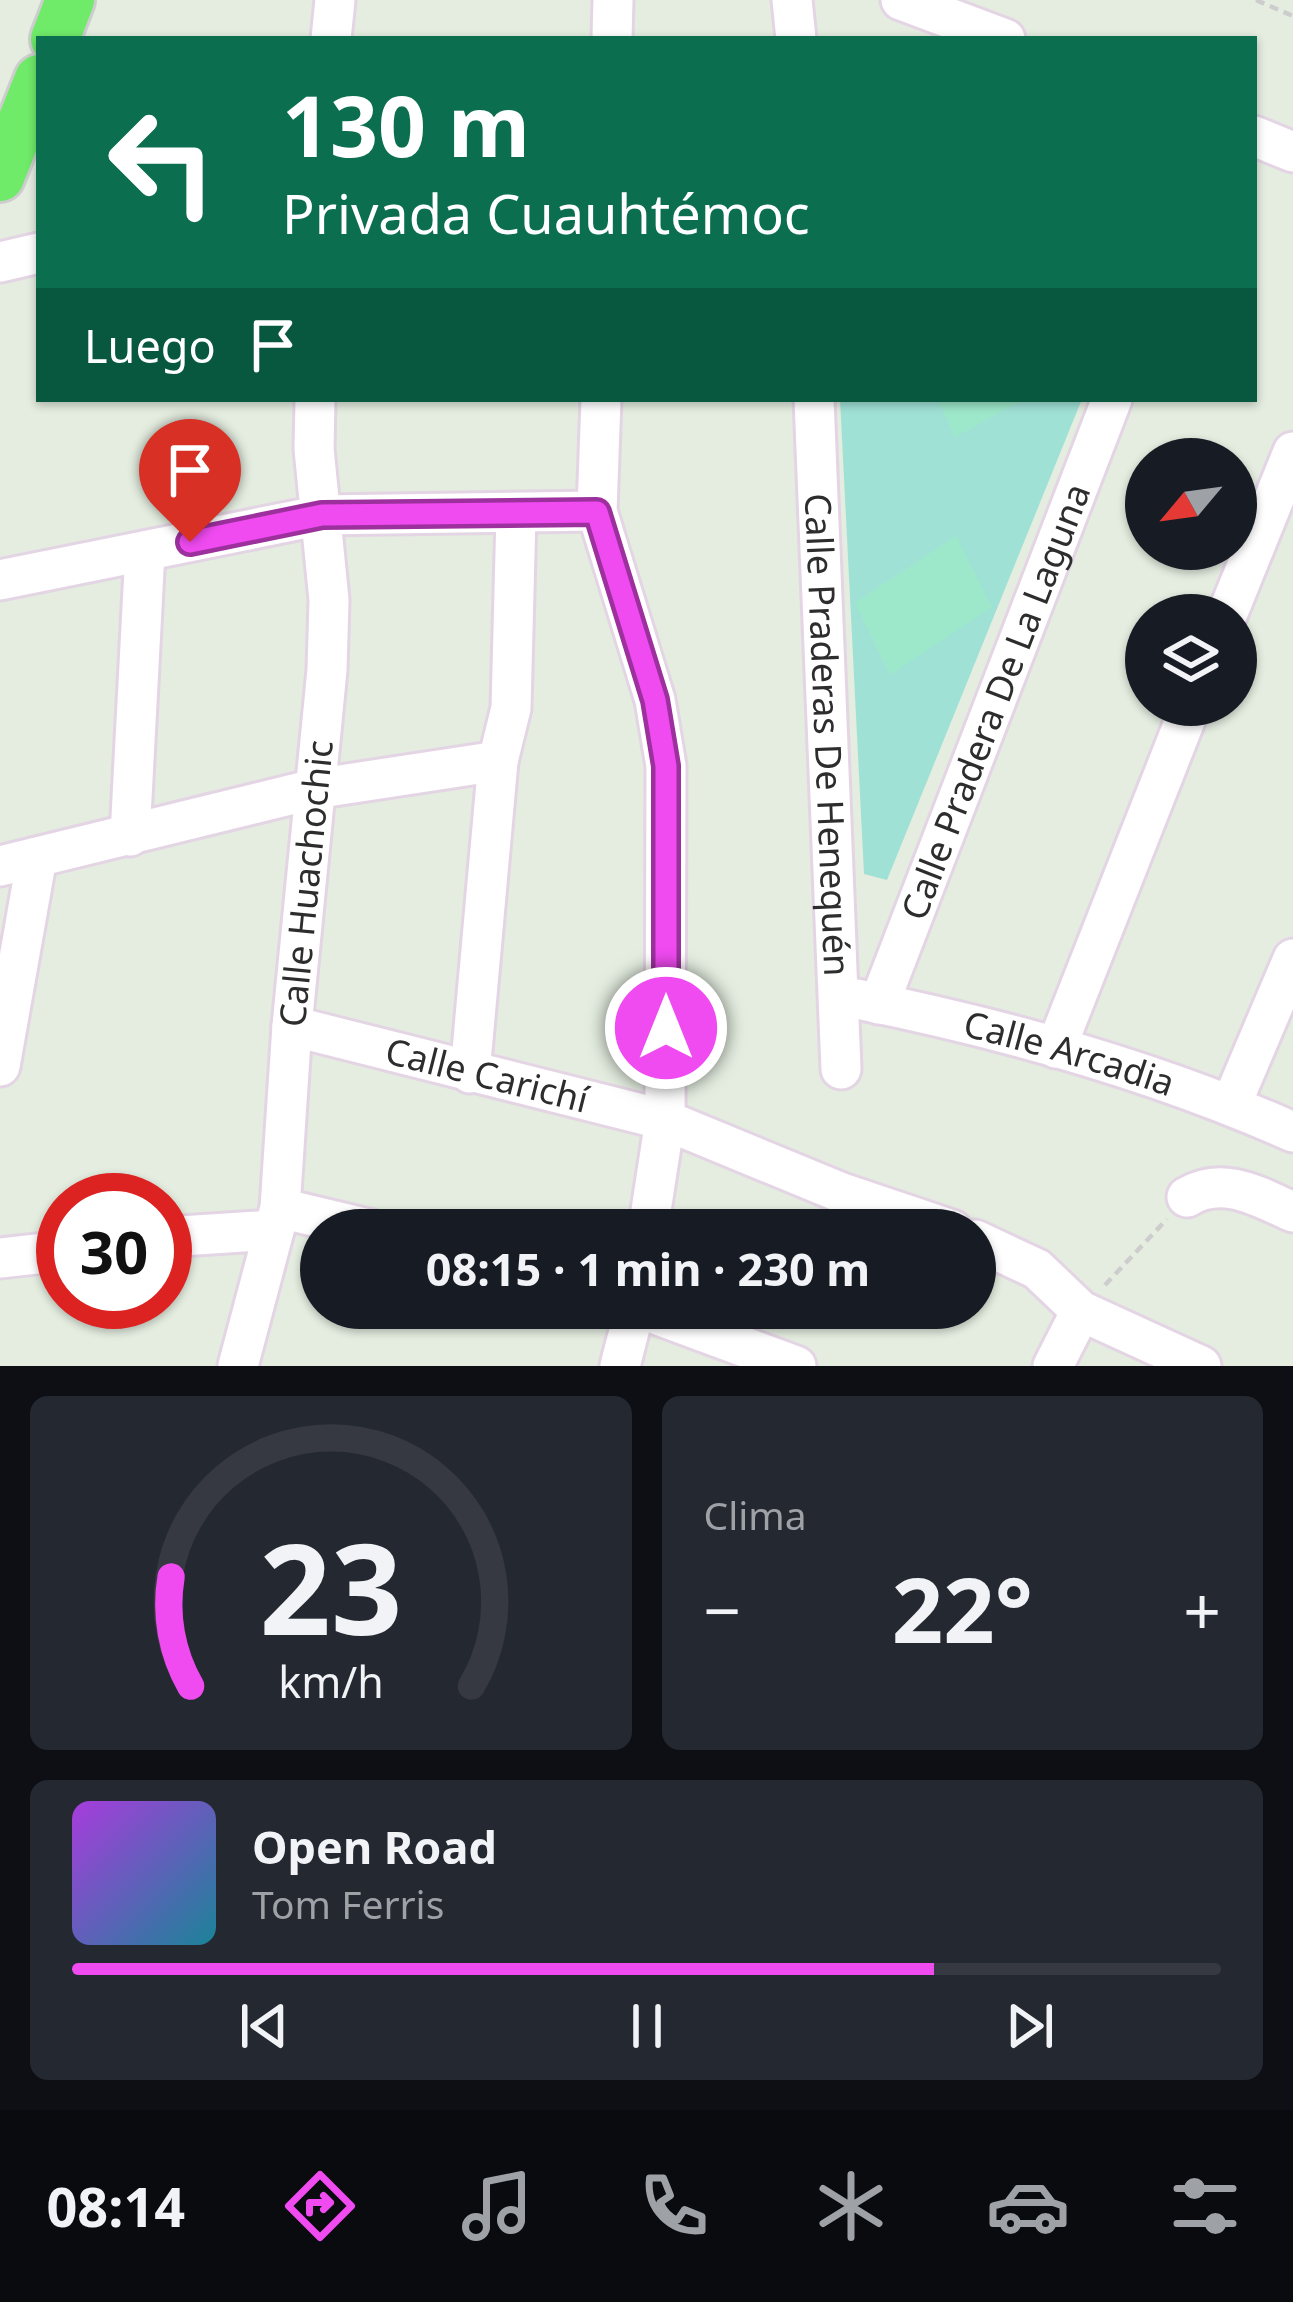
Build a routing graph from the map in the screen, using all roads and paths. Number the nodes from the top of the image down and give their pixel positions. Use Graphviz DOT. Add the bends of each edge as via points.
graph roads {
  1 [pos="70,0"];
  2 [pos="334,0"];
  3 [pos="613,0"];
  4 [pos="792,0"];
  5 [pos="901,0"];
  6 [pos="1256,0"];
  7 [pos="1293,16"];
  8 [pos="56,36"];
  9 [pos="331,36"];
  10 [pos="612,36"];
  11 [pos="796,36"];
  12 [pos="997,36"];
  13 [pos="36,87"];
  14 [pos="1257,137"];
  15 [pos="1293,152"];
  16 [pos="0,177"];
  17 [pos="36,254"];
  18 [pos="0,262"];
  19 [pos="315,402"];
  20 [pos="601,402"];
  21 [pos="814,402"];
  22 [pos="1111,402"];
  23 [pos="1293,452"];
  24 [pos="597,512"];
  25 [pos="516,514"];
  26 [pos="322,515"];
  27 [pos="146,551"];
  28 [pos="0,580"];
  29 [pos="1235,594"];
  30 [pos="1183,726"];
  31 [pos="498,760"];
  32 [pos="314,789"];
  33 [pos="130,836"];
  34 [pos="18,861"];
  35 [pos="1293,959"];
  36 [pos="860,1000"];
  37 [pos="292,1026"];
  38 [pos="1056,1048"];
  39 [pos="0,1066"];
  40 [pos="842,1069"];
  41 [pos="470,1073"];
  42 [pos="1231,1105"];
  43 [pos="665,1120"];
  44 [pos="1293,1132"];
  45 [pos="1187,1197"];
  46 [pos="651,1209"];
  47 [pos="890,1209"];
  48 [pos="1293,1212"];
  49 [pos="277,1219"];
  50 [pos="300,1222"];
  51 [pos="192,1233"];
  52 [pos="996,1250"];
  53 [pos="36,1253"];
  54 [pos="0,1258"];
  55 [pos="1081,1311"];
  56 [pos="631,1329"];
  57 [pos="695,1329"];
  58 [pos="238,1366"];
  59 [pos="620,1366"];
  60 [pos="796,1366"];
  61 [pos="1053,1366"];
  62 [pos="1201,1366"];
  1 -- 8 [label="main road"];
  2 -- 9 [label="street"];
  3 -- 10 [label="street"];
  4 -- 11 [label="street"];
  5 -- 12 [label="street"];
  6 -- 7 [label="path"];
  13 -- 16 [label="main road"];
  14 -- 15 [label="street"];
  17 -- 18 [label="street"];
  19 -- 26 [label="street, Calle Huachochic"];
  20 -- 24 [label="street"];
  21 -- 36 [label="street, Calle Praderas De Henequén"];
  22 -- 36 [label="street, Calle Pradera De La Laguna"];
  23 -- 29 [label="street"];
  24 -- 25 [label="street"];
  24 -- 43 [label="street" via="655,700 666,766"];
  25 -- 26 [label="street"];
  25 -- 31 [label="street" via="512,708"];
  26 -- 27 [label="street"];
  26 -- 32 [label="street, Calle Huachochic" via="327,670"];
  27 -- 28 [label="street"];
  27 -- 33 [label="street"];
  30 -- 38 [label="street"];
  31 -- 32 [label="street"];
  31 -- 41 [label="street"];
  32 -- 33 [label="street"];
  32 -- 37 [label="street, Calle Huachochic"];
  33 -- 34 [label="street"];
  34 -- 39 [label="street"];
  35 -- 42 [label="street"];
  36 -- 38 [label="street, Calle Arcadia"];
  36 -- 40 [label="street, Calle Praderas De Henequén"];
  37 -- 41 [label="street, Calle Carichí"];
  37 -- 49 [label="street, Calle Huachochic"];
  38 -- 42 [label="street, Calle Arcadia"];
  41 -- 43 [label="street, Calle Carichí"];
  42 -- 44 [label="street, Calle Arcadia"];
  43 -- 46 [label="street"];
  43 -- 47 [label="street, Calle Carichí"];
  45 -- 48 [label="street" via="1237,1188"];
  45 -- 55 [label="path"];
  49 -- 50 [label="street"];
  49 -- 51 [label="street"];
  49 -- 58 [label="street, Calle Huachochic"];
  52 -- 55 [label="street" via="1037,1269"];
  53 -- 54 [label="street"];
  55 -- 61 [label="street"];
  55 -- 62 [label="street"];
  56 -- 59 [label="street"];
  57 -- 60 [label="street"];
}
